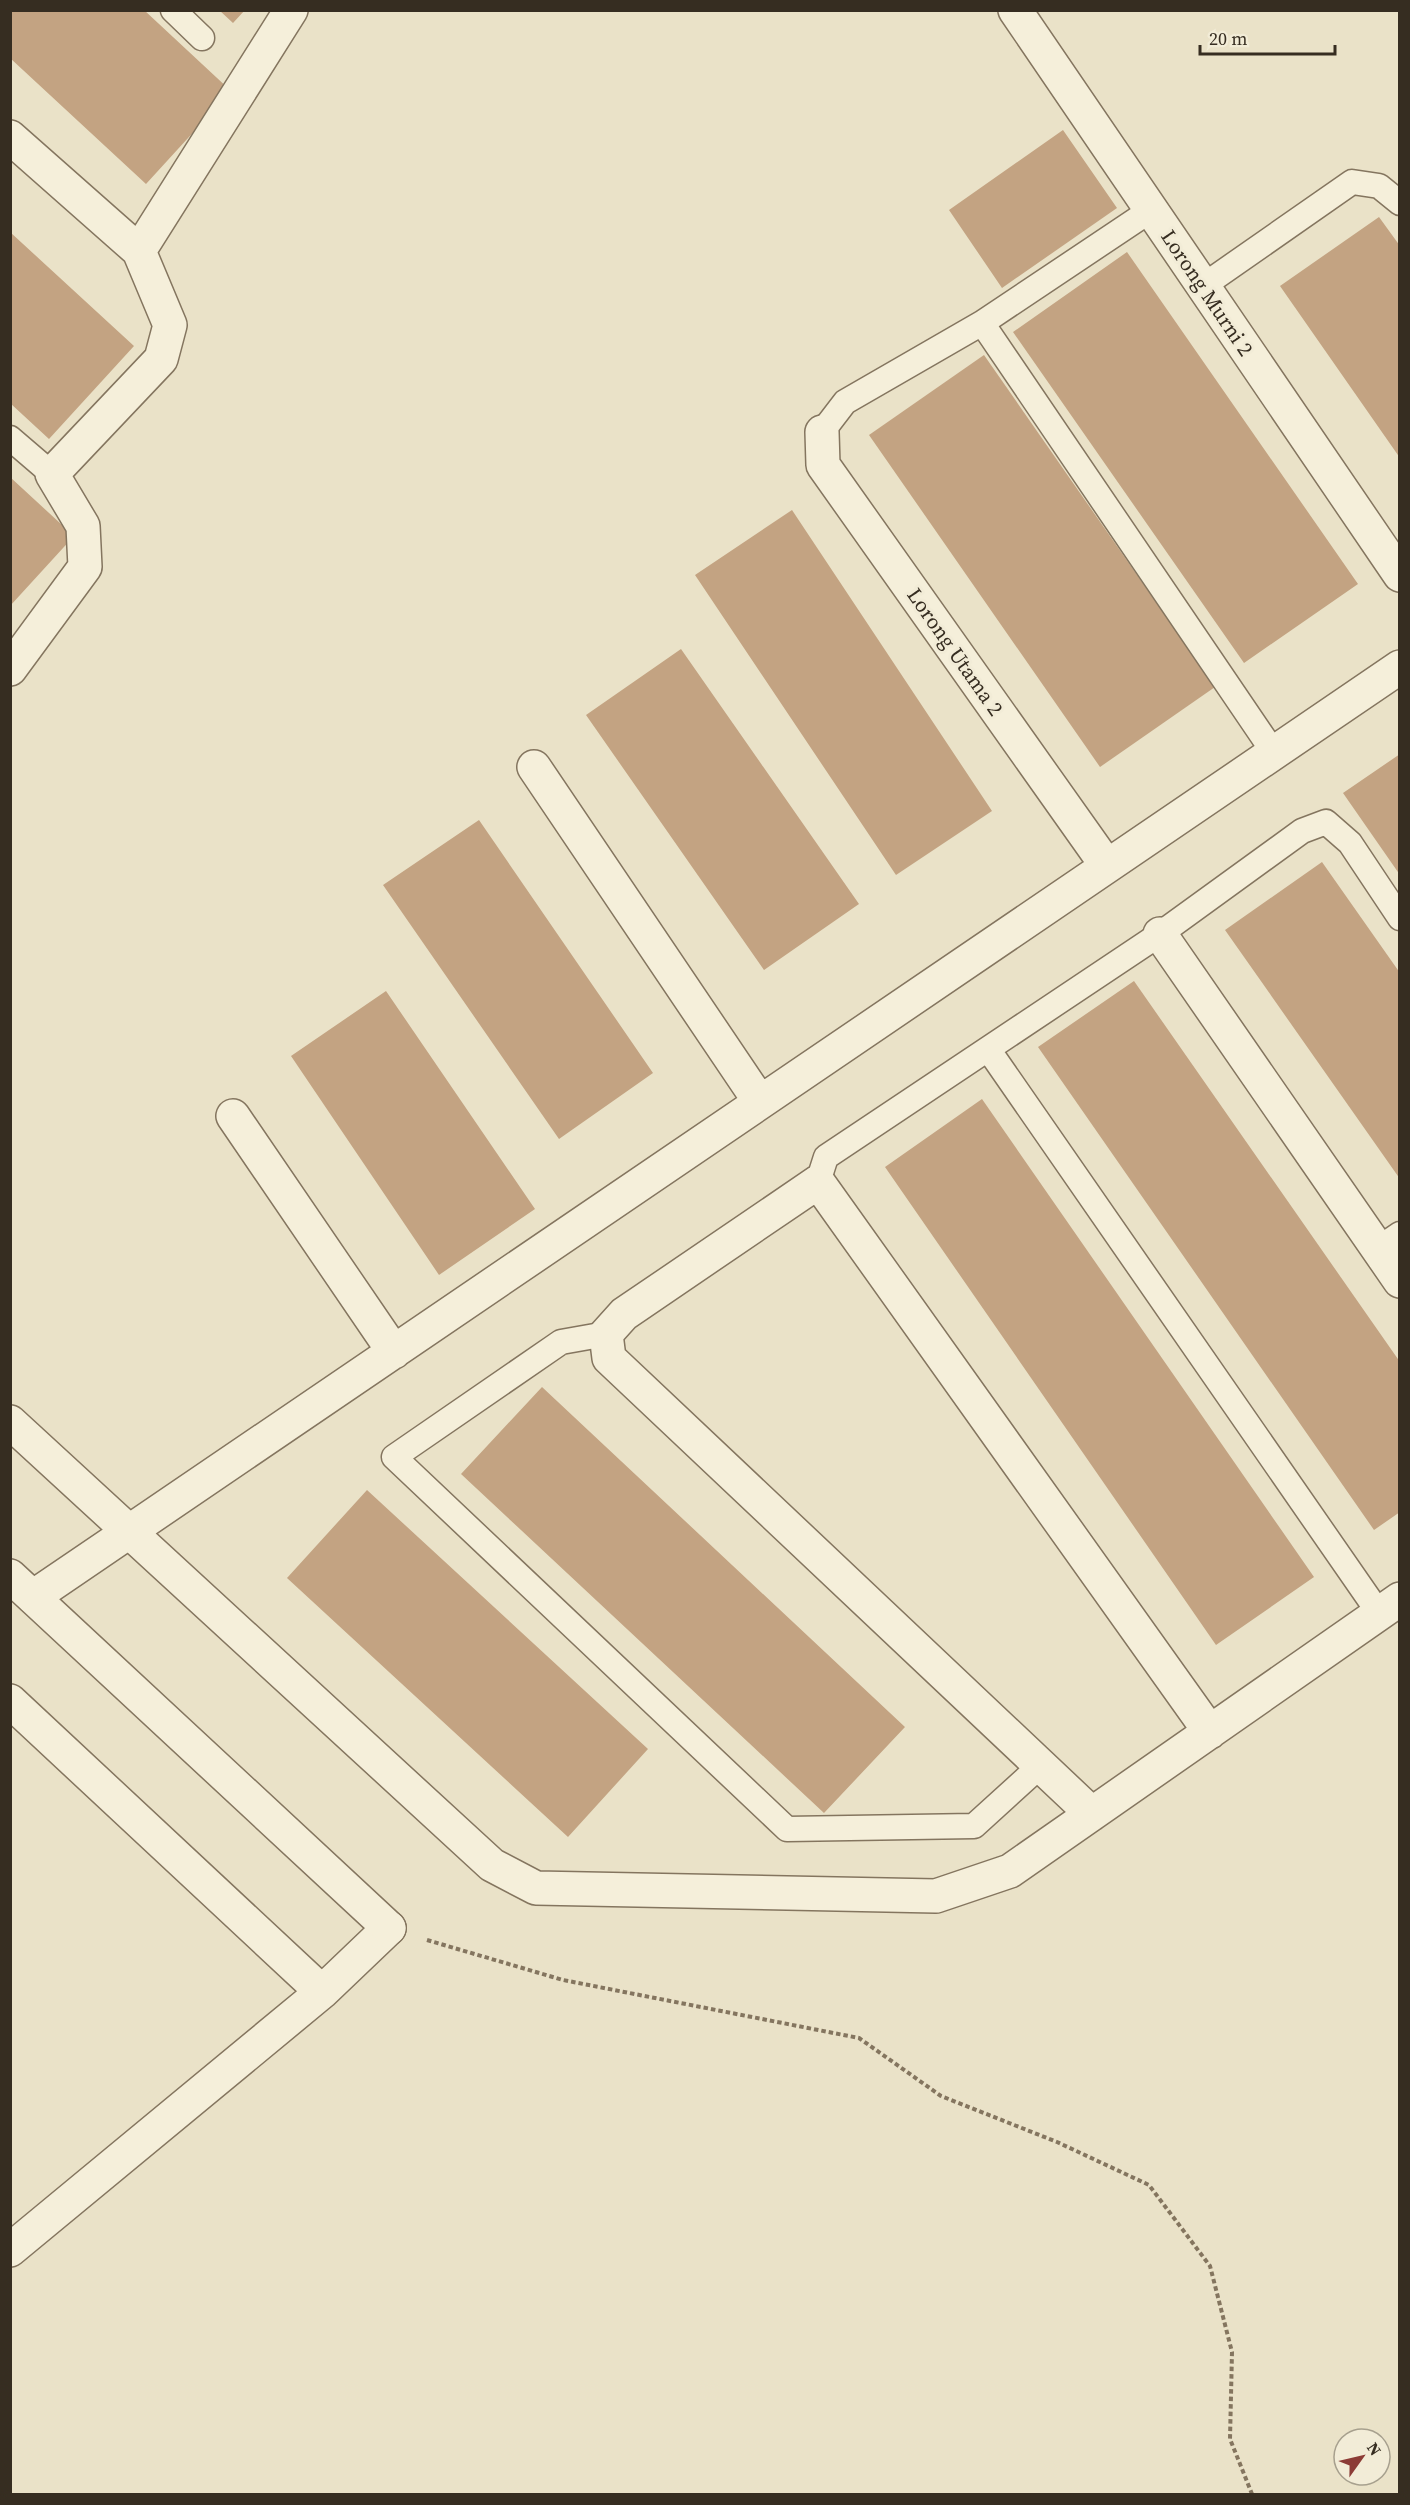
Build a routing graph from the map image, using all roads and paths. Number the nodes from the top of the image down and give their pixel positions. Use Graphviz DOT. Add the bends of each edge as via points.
graph roads {
  1 [pos="173,10"];
  2 [pos="291,10"];
  3 [pos="1015,10"];
  4 [pos="202,38"];
  5 [pos="10,137"];
  6 [pos="1400,203"];
  7 [pos="1151,210"];
  8 [pos="139,251"];
  9 [pos="1203,286"];
  10 [pos="982,323"];
  11 [pos="822,432"];
  12 [pos="10,438"];
  13 [pos="52,474"];
  14 [pos="1400,575"];
  15 [pos="1400,668"];
  16 [pos="10,669"];
  17 [pos="1274,753"];
  18 [pos="534,767"];
  19 [pos="1107,867"];
  20 [pos="1400,918"];
  21 [pos="1160,934"];
  22 [pos="988,1049"];
  23 [pos="760,1102"];
  24 [pos="233,1116"];
  25 [pos="818,1182"];
  26 [pos="1389,1242"];
  27 [pos="1400,1281"];
  28 [pos="606,1334"];
  29 [pos="394,1352"];
  30 [pos="10,1422"];
  31 [pos="130,1531"];
  32 [pos="22,1587"];
  33 [pos="1390,1606"];
  34 [pos="10,1701"];
  35 [pos="1210,1732"];
  36 [pos="1040,1766"];
  37 [pos="1092,1814"];
  38 [pos="388,1928"];
  39 [pos="322,1992"];
  40 [pos="10,2250"];
  41 [pos="1252,2494"];
  1 -- 4 [label="lane"];
  2 -- 8 [label="street"];
  3 -- 7 [label="street, Lorong Murni 2"];
  5 -- 8 [label="street"];
  6 -- 9 [label="lane" via="1379,186 1352,182"];
  7 -- 9 [label="street, Lorong Murni 2"];
  7 -- 10 [label="lane"];
  8 -- 13 [label="street" via="170,325 161,358"];
  9 -- 14 [label="street, Lorong Murni 2"];
  10 -- 11 [label="lane" via="845,402"];
  10 -- 17 [label="lane"];
  11 -- 19 [label="street, Lorong Utama 2" via="823,465"];
  12 -- 13 [label="lane"];
  13 -- 16 [label="street" via="83,526 85,567"];
  15 -- 17 [label="street"];
  17 -- 19 [label="street"];
  18 -- 23 [label="street"];
  19 -- 23 [label="street"];
  20 -- 21 [label="lane" via="1350,843 1326,822 1302,831"];
  21 -- 22 [label="lane"];
  21 -- 26 [label="street"];
  22 -- 25 [label="lane" via="826,1158"];
  22 -- 33 [label="lane"];
  23 -- 29 [label="street"];
  24 -- 29 [label="street"];
  25 -- 28 [label="street" via="624,1314"];
  25 -- 35 [label="street"];
  26 -- 27 [label="street"];
  28 -- 36 [label="street" via="609,1358"];
  28 -- 36 [label="lane" via="561,1342 394,1457 787,1829 974,1826"];
  29 -- 31 [label="street"];
  30 -- 31 [label="street"];
  31 -- 32 [label="street"];
  31 -- 37 [label="street" via="492,1865 536,1888 936,1896 1010,1871"];
  32 -- 38 [label="street"];
  33 -- 35 [label="street"];
  34 -- 39 [label="street"];
  35 -- 37 [label="street"];
  36 -- 37 [label="street"];
  38 -- 39 [label="street"];
  38 -- 41 [label="path" via="562,1980 859,2038 940,2096 1057,2142 1149,2185 1210,2266 1232,2352 1230,2439"];
  39 -- 40 [label="street"];
}
